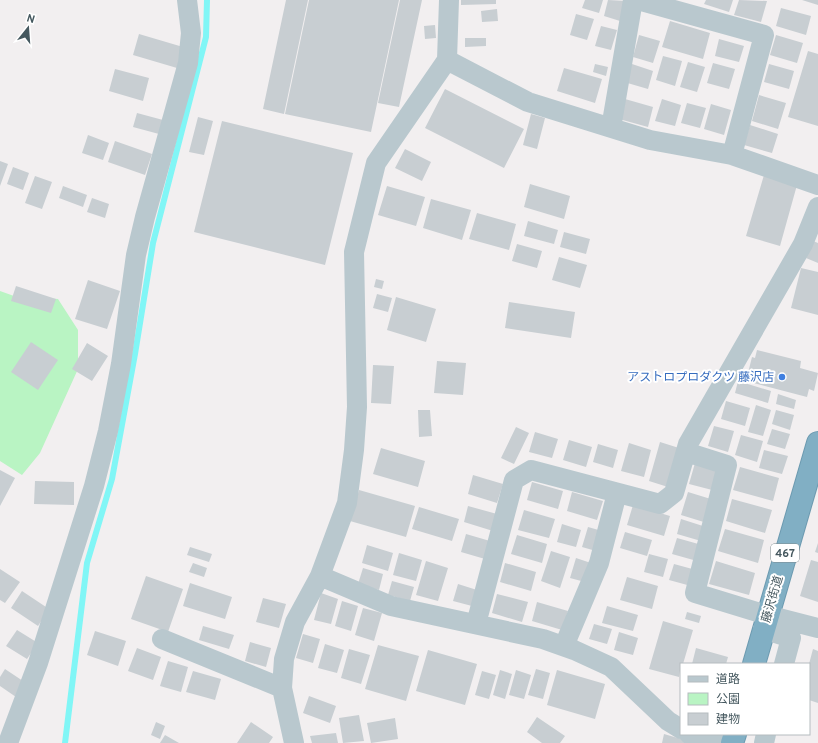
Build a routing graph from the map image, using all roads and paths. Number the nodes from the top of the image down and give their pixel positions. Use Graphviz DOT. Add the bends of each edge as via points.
graph roads {
  1 [pos="187,0"];
  2 [pos="449,0"];
  3 [pos="634,0"];
  4 [pos="638,0"];
  5 [pos="447,60"];
  6 [pos="611,128"];
  7 [pos="732,155"];
  8 [pos="818,185"];
  9 [pos="818,207"];
  10 [pos="818,443"];
  11 [pos="686,452"];
  12 [pos="617,493"];
  13 [pos="320,576"];
  14 [pos="765,622"];
  15 [pos="476,624"];
  16 [pos="818,628"];
  17 [pos="162,639"];
  18 [pos="564,646"];
  19 [pos="754,663"];
  20 [pos="784,663"];
  21 [pos="282,688"];
  22 [pos="680,728"];
  23 [pos="690,735"];
  24 [pos="8,743"];
  25 [pos="294,743"];
  26 [pos="722,743"];
  1 -- 24 [label="street" via="191,33 188,63 136,256 121,364 108,431 94,486 38,663"];
  2 -- 5 [label="street"];
  3 -- 6 [label="street"];
  4 -- 7 [label="street" via="764,35"];
  5 -- 6 [label="street" via="528,102"];
  5 -- 13 [label="street" via="376,163 354,252 357,408 354,450 347,503"];
  6 -- 7 [label="street" via="650,140"];
  7 -- 8 [label="street"];
  9 -- 11 [label="street" via="803,244 688,444"];
  10 -- 14 [label="highway, 藤沢街道 / 467"];
  11 -- 12 [label="street" via="674,493 660,504"];
  11 -- 14 [label="street" via="727,465 695,593"];
  12 -- 15 [label="street" via="531,470 514,480"];
  12 -- 18 [label="street" via="599,563"];
  13 -- 15 [label="street" via="391,606"];
  13 -- 21 [label="street" via="295,622 284,659"];
  14 -- 16 [label="street"];
  14 -- 19 [label="highway, 藤沢街道 / 467"];
  14 -- 20 [label="street" via="791,638"];
  15 -- 18 [label="street"];
  17 -- 21 [label="street"];
  18 -- 22 [label="street" via="610,667 668,721"];
  21 -- 25 [label="street"];
  23 -- 26 [label="street"];
}
